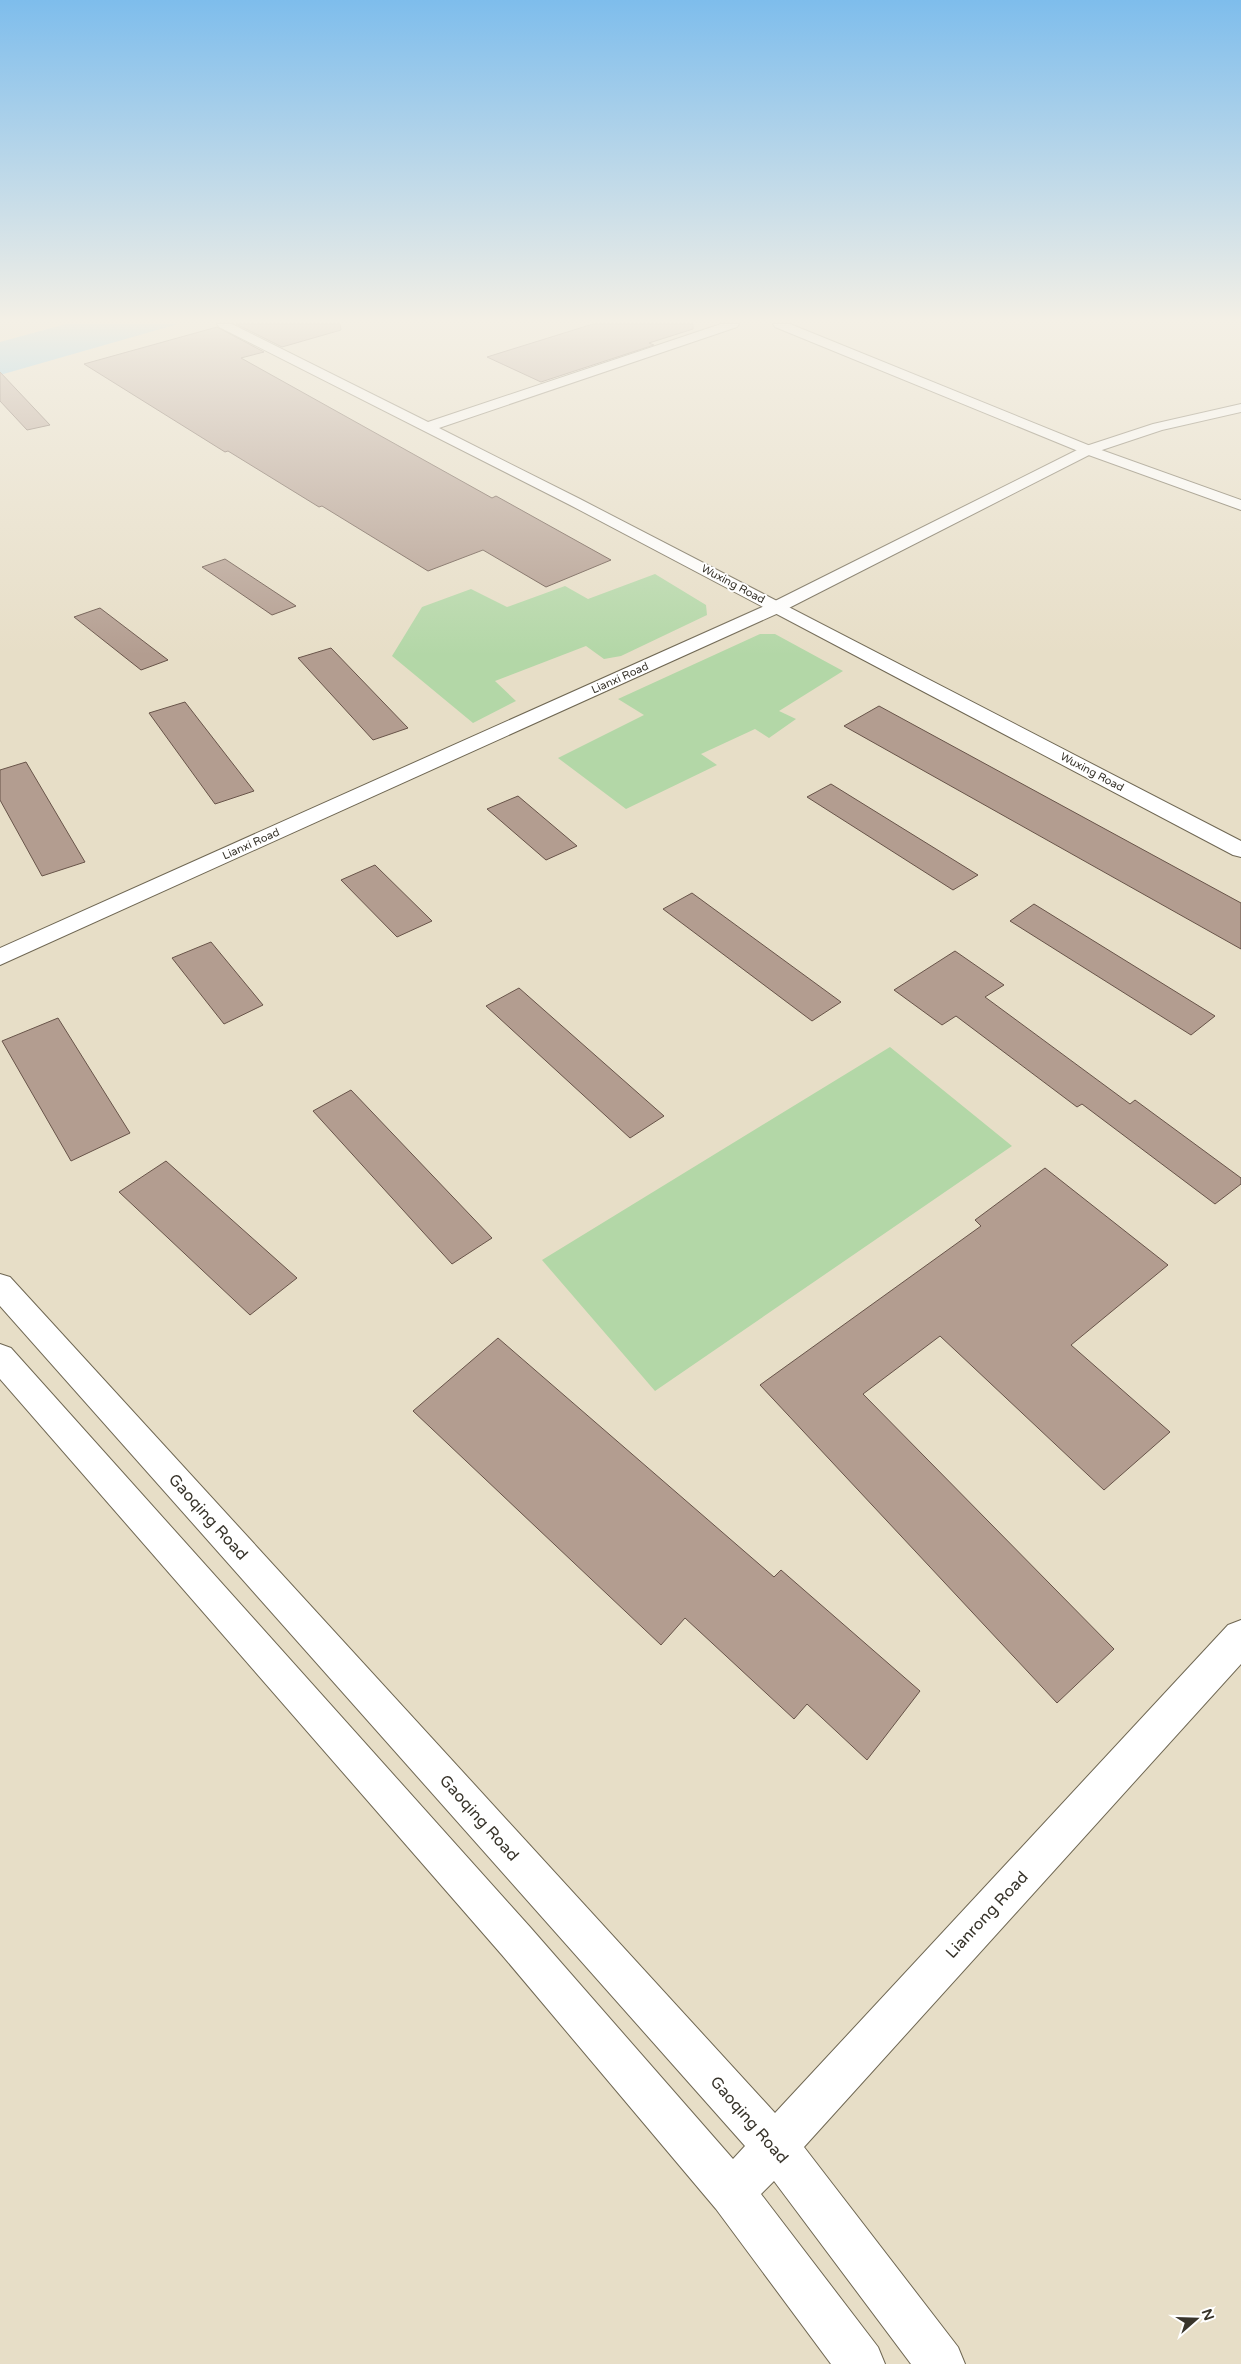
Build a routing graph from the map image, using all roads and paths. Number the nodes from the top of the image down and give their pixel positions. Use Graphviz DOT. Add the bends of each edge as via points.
graph roads {
  1 [pos="441,434"];
  2 [pos="1050,434"];
  3 [pos="1136,434"];
  4 [pos="1088,450"];
  5 [pos="1241,506"];
  6 [pos="777,607"];
  7 [pos="1241,850"];
  8 [pos="0,958"];
  9 [pos="0,1286"];
  10 [pos="0,1357"];
  11 [pos="1241,1638"];
  12 [pos="775,2146"];
  13 [pos="732,2193"];
  14 [pos="862,2364"];
  15 [pos="941,2364"];
  1 -- 6 [label="street, Wuxing Road"];
  2 -- 4 [label="street"];
  3 -- 4 [label="street, Lianxi Road"];
  4 -- 5 [label="street"];
  4 -- 6 [label="street, Lianxi Road"];
  6 -- 7 [label="street, Wuxing Road"];
  6 -- 8 [label="street, Lianxi Road"];
  9 -- 12 [label="street, Gaoqing Road"];
  10 -- 13 [label="street" via="516,1941"];
  11 -- 12 [label="street, Lianrong Road"];
  12 -- 13 [label="street, Lianrong Road"];
  12 -- 15 [label="street, Gaoqing Road"];
  13 -- 14 [label="street"];
}
